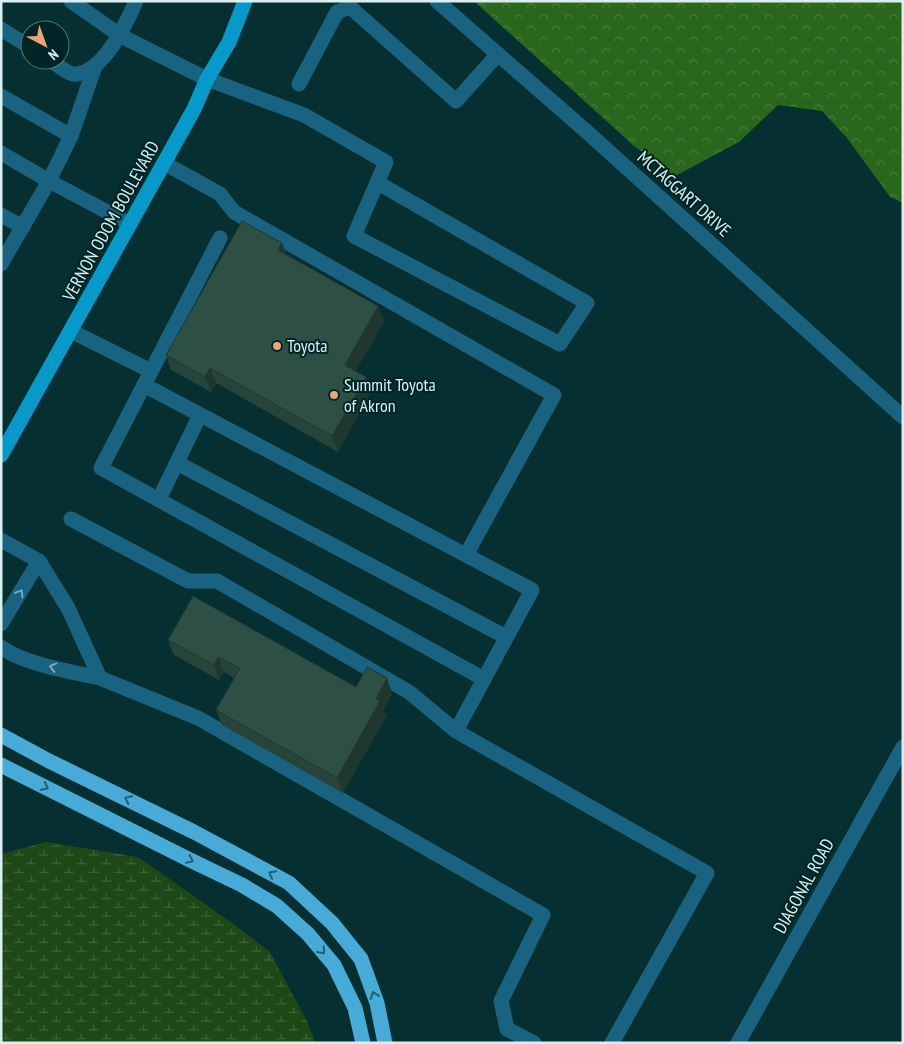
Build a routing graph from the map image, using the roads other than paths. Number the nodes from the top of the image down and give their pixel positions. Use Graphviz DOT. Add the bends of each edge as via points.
graph roads {
  1 [pos="71,1"];
  2 [pos="136,1"];
  3 [pos="245,1"];
  4 [pos="437,1"];
  5 [pos="1,30"];
  6 [pos="121,36"];
  7 [pos="20,42"];
  8 [pos="498,54"];
  9 [pos="95,66"];
  10 [pos="66,70"];
  11 [pos="207,79"];
  12 [pos="299,84"];
  13 [pos="1,96"];
  14 [pos="70,136"];
  15 [pos="1,153"];
  16 [pos="164,163"];
  17 [pos="49,181"];
  18 [pos="378,183"];
  19 [pos="1,215"];
  20 [pos="130,224"];
  21 [pos="23,227"];
  22 [pos="220,238"];
  23 [pos="2,263"];
  24 [pos="71,331"];
  25 [pos="147,378"];
  26 [pos="200,415"];
  27 [pos="903,418"];
  28 [pos="1,455"];
  29 [pos="177,463"];
  30 [pos="159,500"];
  31 [pos="71,519"];
  32 [pos="1,540"];
  33 [pos="466,555"];
  34 [pos="39,561"];
  35 [pos="1,624"];
  36 [pos="506,637"];
  37 [pos="1,647"];
  38 [pos="100,678"];
  39 [pos="484,679"];
  40 [pos="456,731"];
  41 [pos="1,735"];
  42 [pos="903,747"];
  43 [pos="1,765"];
  44 [pos="363,1043"];
  45 [pos="385,1043"];
  46 [pos="534,1043"];
  47 [pos="612,1043"];
  48 [pos="738,1043"];
  1 -- 6 [label="street"];
  2 -- 6 [label="street"];
  3 -- 11 [label="main road, VERNON ODOM BOULEVARD" via="229,42"];
  4 -- 8 [label="street, MCTAGGART DRIVE"];
  5 -- 7 [label="street"];
  6 -- 9 [label="street"];
  6 -- 11 [label="street"];
  8 -- 12 [label="street" via="456,101 350,7 337,12"];
  8 -- 27 [label="street, MCTAGGART DRIVE"];
  9 -- 10 [label="street" via="77,74"];
  9 -- 14 [label="street"];
  11 -- 16 [label="main road, VERNON ODOM BOULEVARD"];
  11 -- 18 [label="street" via="304,115 386,162"];
  13 -- 14 [label="street"];
  14 -- 17 [label="street"];
  15 -- 17 [label="street"];
  16 -- 20 [label="main road, VERNON ODOM BOULEVARD"];
  16 -- 33 [label="street" via="220,194 234,212 554,395"];
  17 -- 20 [label="street"];
  17 -- 21 [label="street"];
  18 -- 18 [label="street" via="354,236 560,344 587,303"];
  19 -- 21 [label="street"];
  20 -- 24 [label="main road, VERNON ODOM BOULEVARD"];
  21 -- 23 [label="street"];
  22 -- 25 [label="street"];
  24 -- 25 [label="street"];
  24 -- 28 [label="main road, VERNON ODOM BOULEVARD"];
  25 -- 26 [label="street"];
  25 -- 30 [label="street" via="101,468"];
  26 -- 29 [label="street"];
  26 -- 33 [label="street"];
  29 -- 30 [label="street"];
  29 -- 36 [label="street"];
  30 -- 39 [label="street"];
  31 -- 40 [label="street" via="188,581 217,581 409,692"];
  32 -- 34 [label="street"];
  33 -- 36 [label="street" via="532,590"];
  35 -- 34 [label="street, one-way"];
  34 -- 38 [label="street" via="68,608"];
  36 -- 39 [label="street"];
  38 -- 37 [label="street, one-way" via="40,663"];
  38 -- 46 [label="street" via="198,718 543,915 501,1001 507,1029"];
  39 -- 40 [label="street"];
  40 -- 47 [label="street" via="707,873"];
  45 -- 41 [label="highway, one-way" via="377,1004 360,959 332,923 289,883"];
  42 -- 48 [label="street, DIAGONAL ROAD"];
  43 -- 44 [label="highway, one-way" via="242,884 277,906 308,934 334,965 355,1008"];
}
